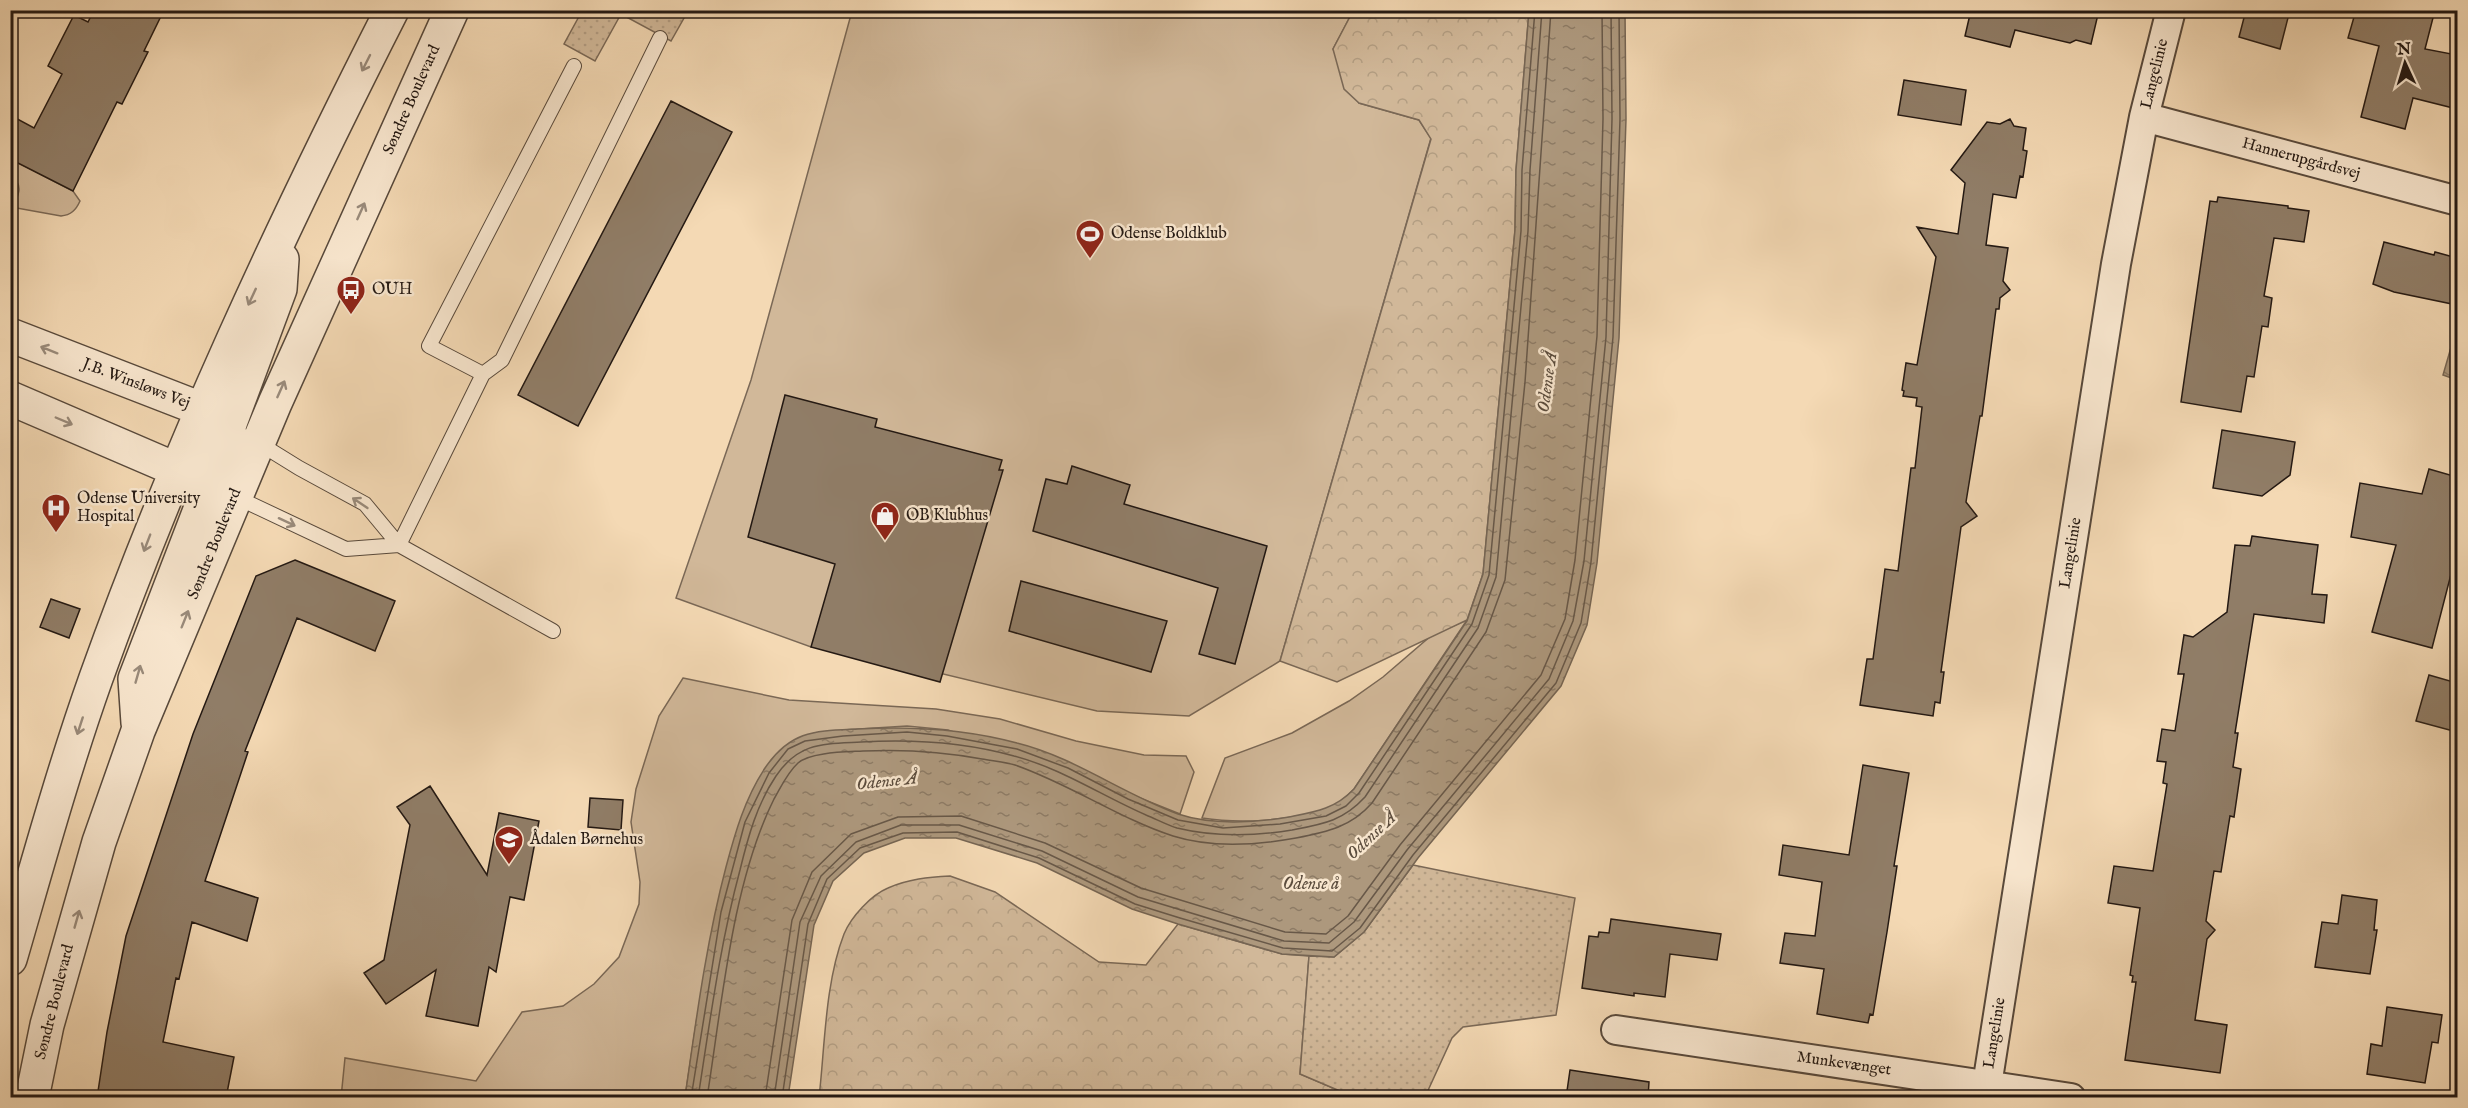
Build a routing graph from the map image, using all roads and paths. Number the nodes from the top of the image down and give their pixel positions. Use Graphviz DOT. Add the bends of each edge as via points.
graph roads {
  1 [pos="392,10"];
  2 [pos="452,10"];
  3 [pos="2171,10"];
  4 [pos="660,38"];
  5 [pos="574,66"];
  6 [pos="2144,117"];
  7 [pos="2457,201"];
  8 [pos="283,231"];
  9 [pos="10,335"];
  10 [pos="483,374"];
  11 [pos="10,398"];
  12 [pos="201,409"];
  13 [pos="229,426"];
  14 [pos="257,442"];
  15 [pos="178,470"];
  16 [pos="222,490"];
  17 [pos="399,545"];
  18 [pos="553,631"];
  19 [pos="10,959"];
  20 [pos="1617,1030"];
  21 [pos="1986,1091"];
  22 [pos="32,1098"];
  23 [pos="2071,1098"];
  1 -- 8 [label="street, one-way"];
  14 -- 2 [label="street, Søndre Boulevard, one-way"];
  3 -- 6 [label="street, Langelinie"];
  4 -- 10 [label="lane" via="502,360"];
  5 -- 10 [label="lane" via="429,346"];
  6 -- 7 [label="street, Hannerupgårdsvej"];
  6 -- 21 [label="street, Langelinie" via="2105,328"];
  8 -- 12 [label="street, one-way"];
  8 -- 13 [label="street" via="280,289"];
  12 -- 9 [label="street, J.B. Winsløws Vej, one-way"];
  10 -- 17 [label="lane"];
  11 -- 15 [label="street, one-way"];
  12 -- 13 [label="street, J.B. Winsløws Vej"];
  12 -- 15 [label="street"];
  12 -- 16 [label="street"];
  13 -- 14 [label="street, J.B. Winsløws Vej"];
  13 -- 16 [label="street"];
  14 -- 16 [label="street, Søndre Boulevard"];
  17 -- 14 [label="lane, one-way" via="365,504"];
  15 -- 16 [label="street"];
  15 -- 19 [label="street, one-way" via="95,680"];
  16 -- 17 [label="lane, one-way" via="346,549"];
  22 -- 16 [label="street, Søndre Boulevard, one-way" via="47,1025 99,842 138,731 135,679"];
  17 -- 18 [label="lane"];
  20 -- 21 [label="street, Munkevænget"];
  21 -- 23 [label="street, Munkevænget"];
}
